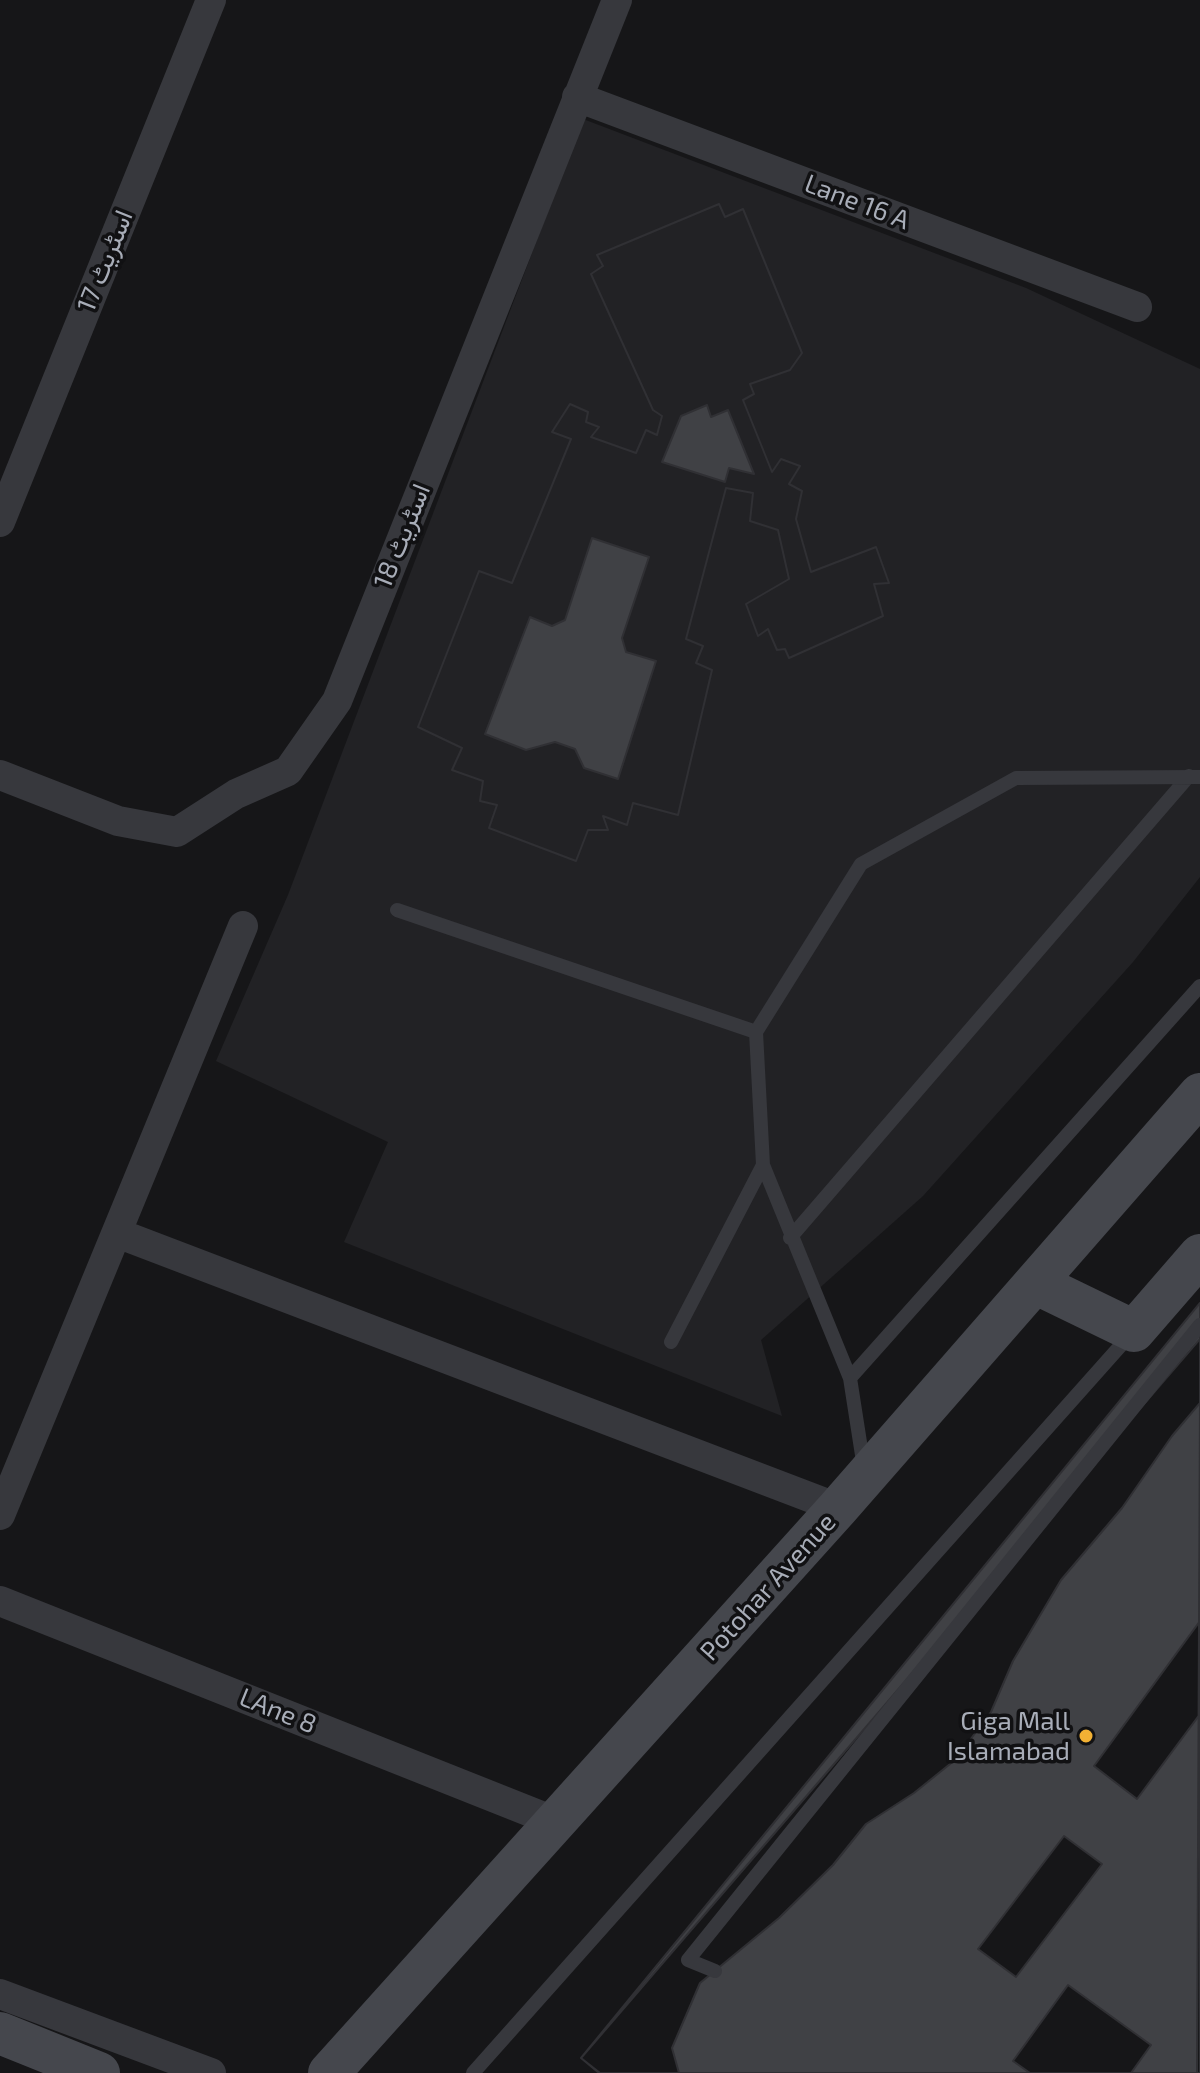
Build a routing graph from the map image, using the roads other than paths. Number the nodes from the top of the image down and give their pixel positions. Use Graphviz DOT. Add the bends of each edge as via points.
graph roads {
  1 [pos="211,0"];
  2 [pos="617,0"];
  3 [pos="577,97"];
  4 [pos="1137,307"];
  5 [pos="0,522"];
  6 [pos="0,775"];
  7 [pos="1194,776"];
  8 [pos="397,910"];
  9 [pos="243,926"];
  10 [pos="1200,986"];
  11 [pos="756,1032"];
  12 [pos="1200,1094"];
  13 [pos="763,1165"];
  14 [pos="117,1233"];
  15 [pos="790,1238"];
  16 [pos="1200,1255"];
  17 [pos="1035,1283"];
  18 [pos="1200,1325"];
  19 [pos="1134,1331"];
  20 [pos="671,1342"];
  21 [pos="850,1378"];
  22 [pos="866,1477"];
  23 [pos="838,1508"];
  24 [pos="0,1515"];
  25 [pos="0,1601"];
  26 [pos="556,1822"];
  27 [pos="715,1971"];
  28 [pos="0,1994"];
  29 [pos="0,2033"];
  30 [pos="478,2070"];
  31 [pos="99,2073"];
  32 [pos="211,2073"];
  33 [pos="329,2073"];
  1 -- 5 [label="street, اسٹریٹ 17"];
  2 -- 3 [label="street, اسٹریٹ 18"];
  3 -- 4 [label="street, Lane 16 A"];
  3 -- 6 [label="street, اسٹریٹ 18" via="337,701 288,771 236,794 177,832 118,821"];
  7 -- 11 [label="lane" via="1016,778 861,864"];
  7 -- 15 [label="lane"];
  8 -- 11 [label="lane"];
  9 -- 14 [label="street"];
  10 -- 21 [label="lane"];
  11 -- 13 [label="lane"];
  12 -- 17 [label="street, Potohar Avenue"];
  13 -- 15 [label="lane"];
  13 -- 20 [label="lane"];
  14 -- 23 [label="street"];
  14 -- 24 [label="street"];
  15 -- 21 [label="lane"];
  16 -- 19 [label="street"];
  17 -- 19 [label="street"];
  17 -- 22 [label="street, Potohar Avenue"];
  18 -- 27 [label="lane" via="688,1960"];
  19 -- 30 [label="lane"];
  21 -- 22 [label="lane"];
  22 -- 23 [label="street, Potohar Avenue"];
  23 -- 26 [label="street, Potohar Avenue"];
  25 -- 26 [label="street, LAne 8"];
  26 -- 33 [label="street, Potohar Avenue"];
  28 -- 32 [label="street"];
  29 -- 31 [label="street"];
}
